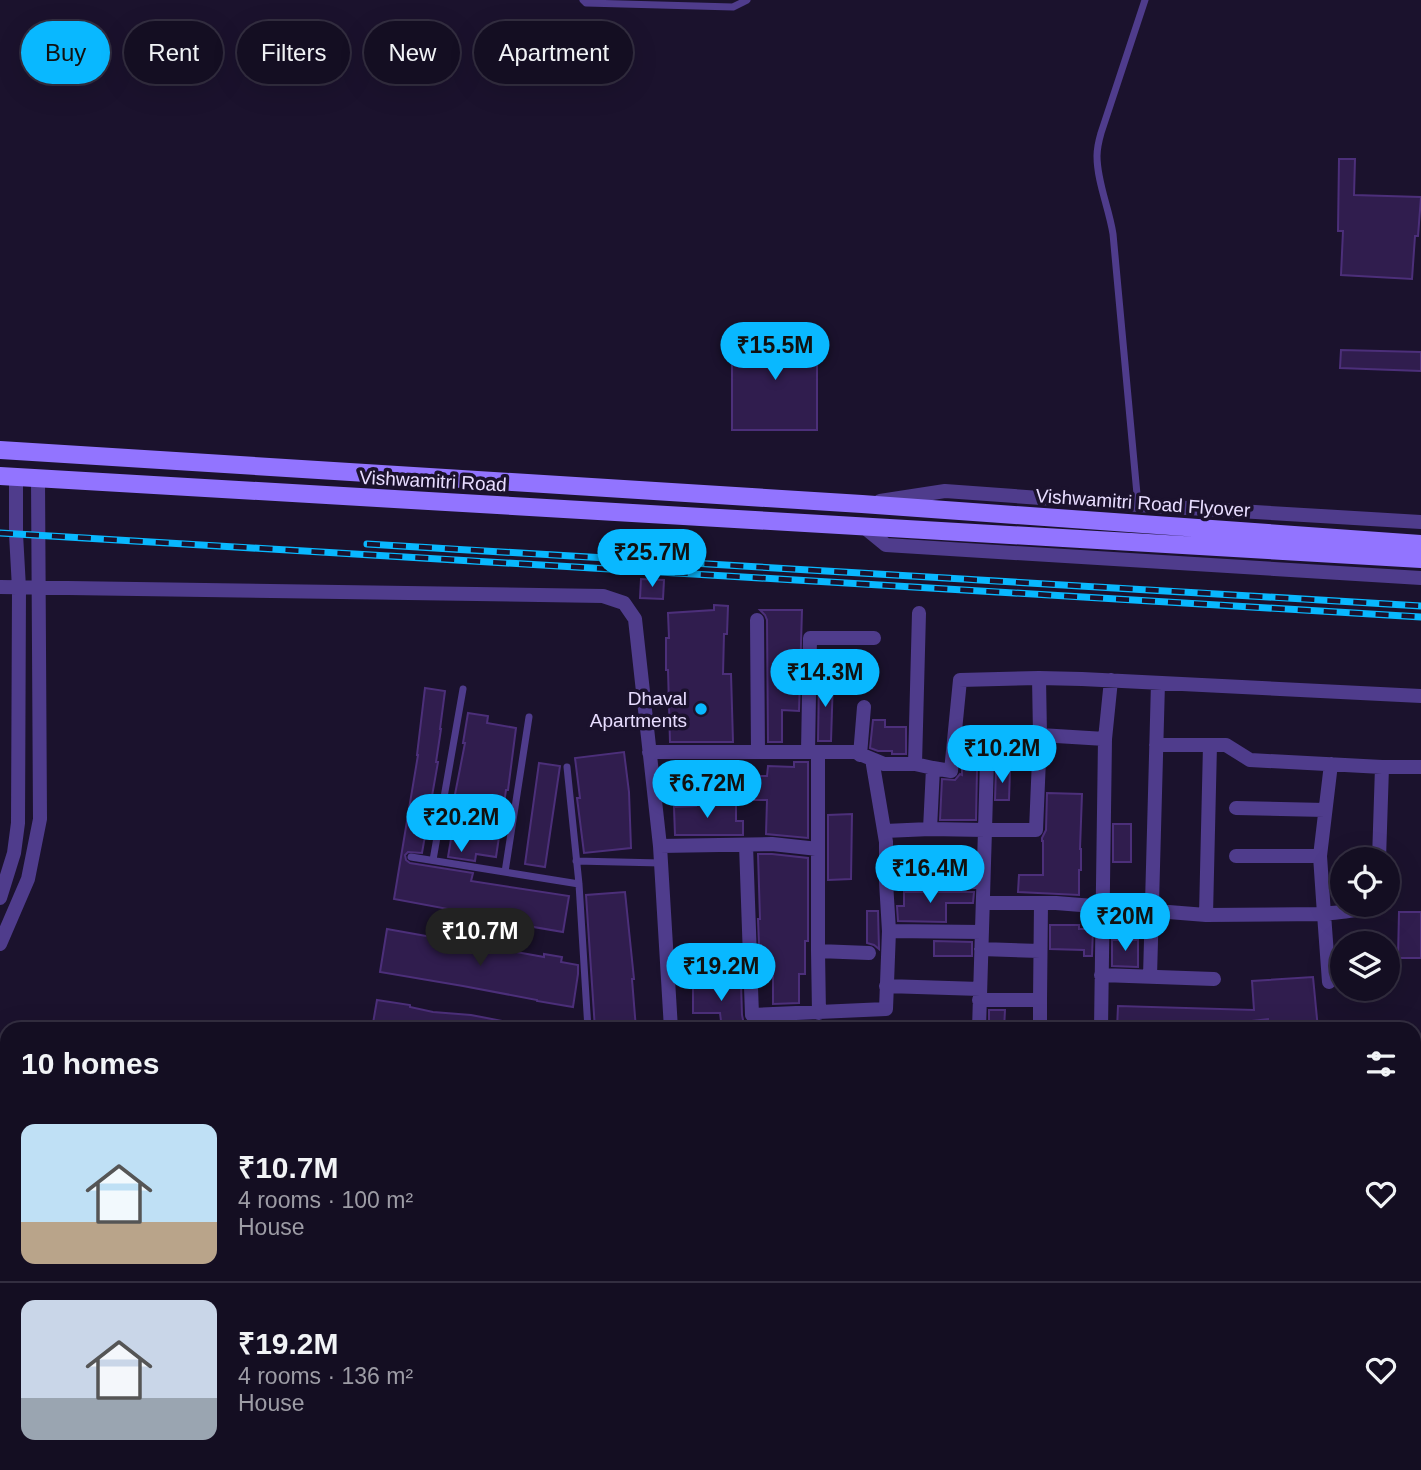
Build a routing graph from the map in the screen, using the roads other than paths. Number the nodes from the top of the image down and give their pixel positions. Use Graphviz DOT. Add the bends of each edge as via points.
graph roads {
  1 [pos="583,0"];
  2 [pos="747,0"];
  3 [pos="1144,0"];
  4 [pos="0,450"];
  5 [pos="8,476"];
  6 [pos="38,478"];
  7 [pos="862,504"];
  8 [pos="1138,505"];
  9 [pos="1421,522"];
  10 [pos="864,527"];
  11 [pos="1421,544"];
  12 [pos="1421,559"];
  13 [pos="1421,578"];
  14 [pos="0,587"];
  15 [pos="19,588"];
  16 [pos="40,589"];
  17 [pos="919,613"];
  18 [pos="757,620"];
  19 [pos="874,638"];
  20 [pos="1040,678"];
  21 [pos="1111,680"];
  22 [pos="1158,683"];
  23 [pos="463,689"];
  24 [pos="1421,696"];
  25 [pos="864,707"];
  26 [pos="529,717"];
  27 [pos="1040,735"];
  28 [pos="1105,739"];
  29 [pos="1156,745"];
  30 [pos="1210,745"];
  31 [pos="649,752"];
  32 [pos="758,752"];
  33 [pos="813,752"];
  34 [pos="866,757"];
  35 [pos="987,760"];
  36 [pos="915,764"];
  37 [pos="1331,764"];
  38 [pos="567,767"];
  39 [pos="1382,767"];
  40 [pos="1421,767"];
  41 [pos="933,768"];
  42 [pos="1236,808"];
  43 [pos="1325,810"];
  44 [pos="930,829"];
  45 [pos="985,830"];
  46 [pos="885,831"];
  47 [pos="746,845"];
  48 [pos="660,846"];
  49 [pos="1379,847"];
  50 [pos="818,849"];
  51 [pos="1236,856"];
  52 [pos="1320,856"];
  53 [pos="411,857"];
  54 [pos="433,860"];
  55 [pos="576,861"];
  56 [pos="661,863"];
  57 [pos="505,872"];
  58 [pos="886,882"];
  59 [pos="983,882"];
  60 [pos="579,884"];
  61 [pos="0,898"];
  62 [pos="983,903"];
  63 [pos="1041,903"];
  64 [pos="1102,906"];
  65 [pos="1153,910"];
  66 [pos="1330,913"];
  67 [pos="1324,914"];
  68 [pos="1206,915"];
  69 [pos="889,931"];
  70 [pos="982,932"];
  71 [pos="0,944"];
  72 [pos="981,949"];
  73 [pos="818,951"];
  74 [pos="1040,951"];
  75 [pos="869,953"];
  76 [pos="1101,975"];
  77 [pos="1150,977"];
  78 [pos="1214,979"];
  79 [pos="1329,982"];
  80 [pos="886,986"];
  81 [pos="980,994"];
  82 [pos="1040,1000"];
  83 [pos="819,1013"];
  84 [pos="588,1022"];
  85 [pos="671,1022"];
  86 [pos="752,1022"];
  87 [pos="979,1022"];
  88 [pos="1040,1022"];
  89 [pos="1101,1022"];
  1 -- 2 [label="lane" via="733,8"];
  3 -- 8 [label="lane" via="1097,156 1113,234"];
  4 -- 7 [label="main road, Vishwamitri Road"];
  5 -- 6 [label="main road, Vishwamitri Road"];
  5 -- 15 [label="street"];
  6 -- 10 [label="main road, Vishwamitri Road"];
  6 -- 16 [label="street"];
  7 -- 8 [label="street" via="945,491"];
  7 -- 11 [label="main road, Vishwamitri Road Flyover"];
  8 -- 9 [label="street"];
  10 -- 12 [label="main road, Vishwamitri Road Flyover"];
  10 -- 13 [label="street" via="886,545"];
  14 -- 15 [label="street"];
  15 -- 16 [label="street"];
  15 -- 61 [label="street" via="18,823"];
  16 -- 31 [label="street" via="603,596 624,603 635,619"];
  16 -- 71 [label="street" via="40,818 28,879"];
  17 -- 36 [label="street"];
  18 -- 32 [label="street"];
  19 -- 33 [label="street" via="810,638"];
  20 -- 21 [label="street"];
  20 -- 27 [label="street"];
  20 -- 41 [label="street" via="960,680 951,771"];
  21 -- 22 [label="street"];
  21 -- 28 [label="street"];
  22 -- 24 [label="street"];
  22 -- 29 [label="street"];
  23 -- 54 [label="lane"];
  25 -- 34 [label="street"];
  26 -- 57 [label="lane"];
  27 -- 28 [label="street"];
  27 -- 45 [label="street" via="1036,830"];
  28 -- 64 [label="street"];
  29 -- 30 [label="street"];
  29 -- 65 [label="street"];
  30 -- 37 [label="street" via="1226,745 1250,760"];
  30 -- 68 [label="street"];
  31 -- 32 [label="street"];
  31 -- 48 [label="street"];
  32 -- 33 [label="street"];
  33 -- 34 [label="street" via="855,752"];
  33 -- 50 [label="street"];
  34 -- 36 [label="street" via="884,764"];
  34 -- 46 [label="street"];
  35 -- 45 [label="street"];
  36 -- 41 [label="street"];
  37 -- 39 [label="street"];
  37 -- 43 [label="street"];
  38 -- 55 [label="lane"];
  39 -- 40 [label="street"];
  39 -- 49 [label="street"];
  41 -- 44 [label="street"];
  42 -- 43 [label="street"];
  43 -- 52 [label="street"];
  44 -- 45 [label="street"];
  44 -- 46 [label="street"];
  45 -- 59 [label="street"];
  46 -- 58 [label="street"];
  47 -- 48 [label="street"];
  47 -- 50 [label="street"];
  47 -- 86 [label="street"];
  48 -- 56 [label="street"];
  50 -- 73 [label="street"];
  51 -- 52 [label="street"];
  52 -- 67 [label="street"];
  53 -- 54 [label="lane"];
  54 -- 57 [label="lane"];
  55 -- 56 [label="lane"];
  55 -- 60 [label="lane"];
  56 -- 85 [label="street"];
  57 -- 60 [label="lane"];
  58 -- 59 [label="street"];
  58 -- 69 [label="street"];
  59 -- 62 [label="street"];
  60 -- 84 [label="lane"];
  62 -- 63 [label="street"];
  62 -- 70 [label="street"];
  63 -- 64 [label="street"];
  63 -- 74 [label="street"];
  64 -- 65 [label="street"];
  64 -- 76 [label="street"];
  65 -- 68 [label="street"];
  65 -- 77 [label="street"];
  66 -- 67 [label="street"];
  67 -- 68 [label="street"];
  67 -- 79 [label="street"];
  69 -- 70 [label="street"];
  69 -- 80 [label="street"];
  70 -- 72 [label="street"];
  72 -- 74 [label="street"];
  72 -- 81 [label="street"];
  73 -- 75 [label="street"];
  73 -- 83 [label="street"];
  74 -- 82 [label="street"];
  76 -- 77 [label="street"];
  76 -- 89 [label="street"];
  77 -- 78 [label="street"];
  80 -- 81 [label="street"];
  80 -- 83 [label="street" via="886,1009"];
  81 -- 82 [label="street"];
  81 -- 87 [label="street"];
  82 -- 88 [label="street"];
  83 -- 86 [label="street"];
}
